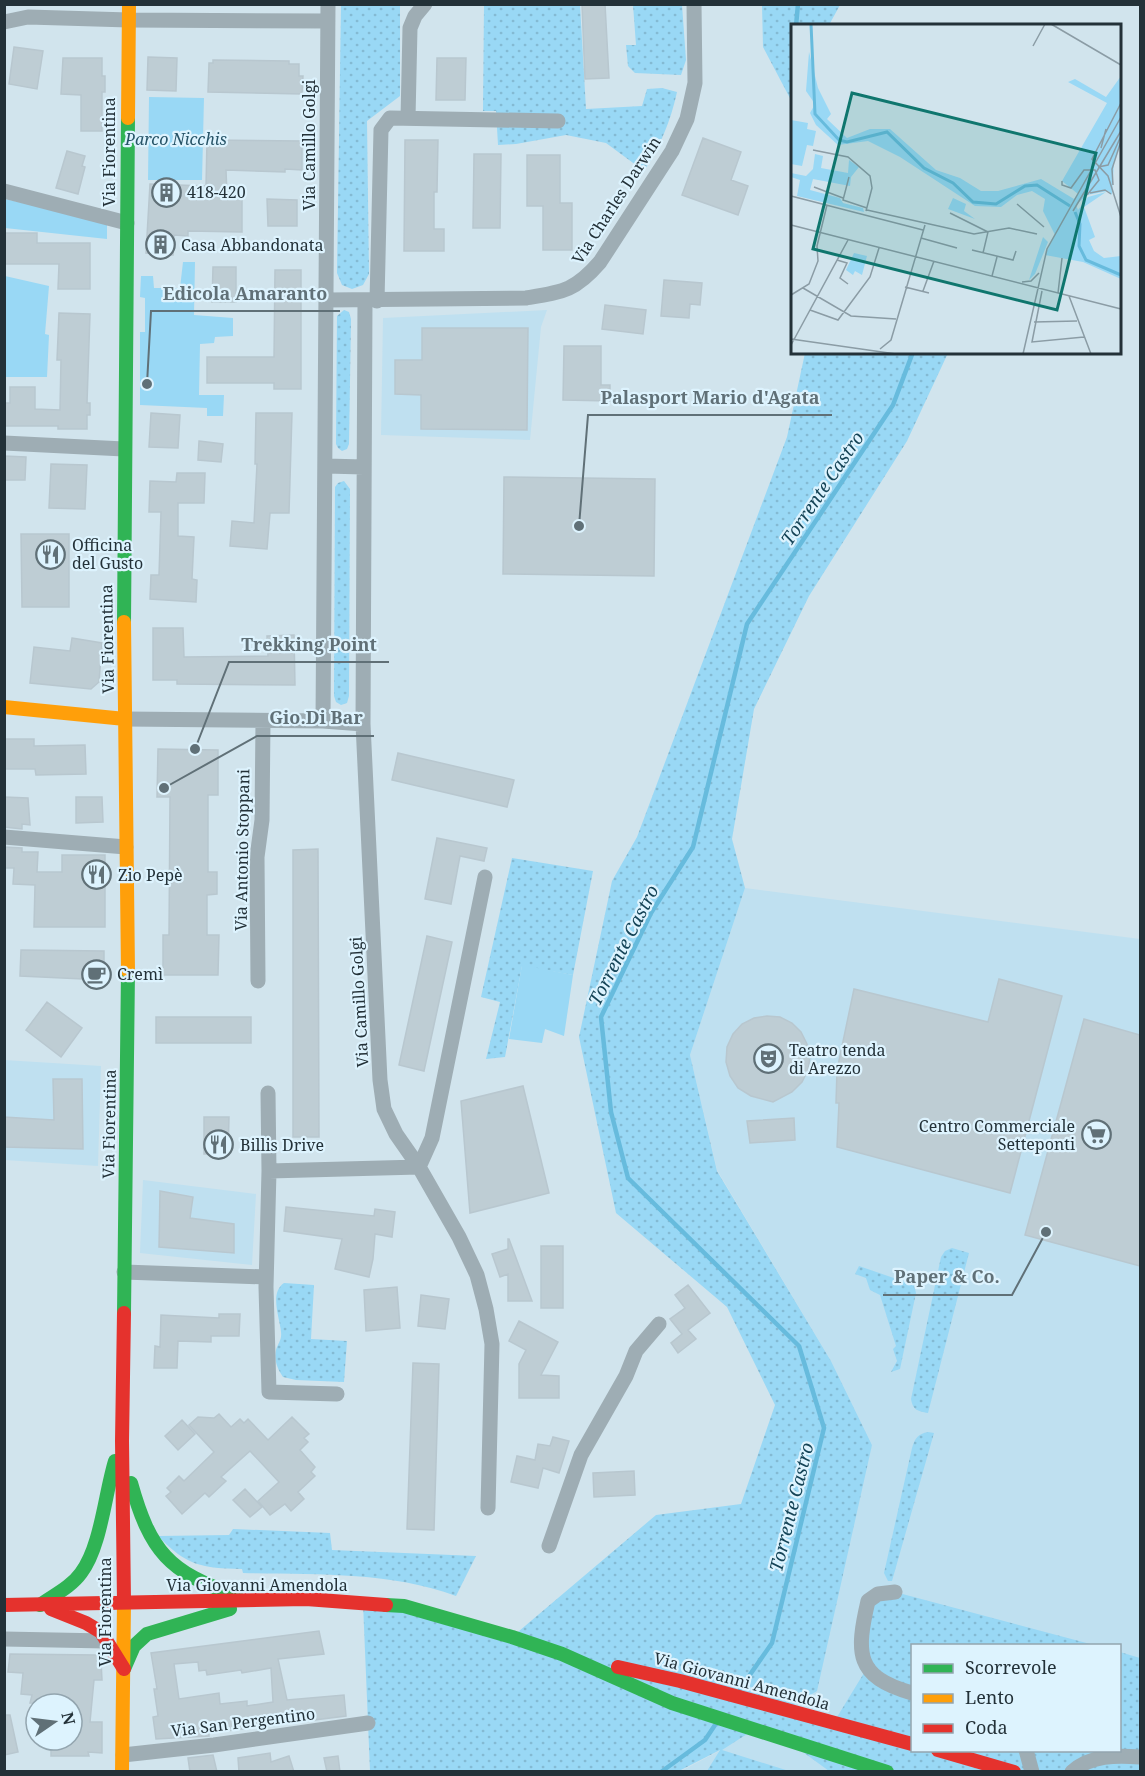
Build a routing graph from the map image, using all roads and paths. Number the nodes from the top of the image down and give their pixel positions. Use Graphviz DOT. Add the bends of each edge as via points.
graph roads {
  1 [pos="328,4"];
  2 [pos="425,4"];
  3 [pos="694,4"];
  4 [pos="129,12"];
  5 [pos="328,21"];
  6 [pos="4,22"];
  7 [pos="408,118"];
  8 [pos="558,121"];
  9 [pos="4,191"];
  10 [pos="127,223"];
  11 [pos="327,300"];
  12 [pos="371,300"];
  13 [pos="4,443"];
  14 [pos="124,449"];
  15 [pos="326,466"];
  16 [pos="364,467"];
  17 [pos="4,707"];
  18 [pos="126,719"];
  19 [pos="263,721"];
  20 [pos="323,721"];
  21 [pos="363,724"];
  22 [pos="4,837"];
  23 [pos="126,846"];
  24 [pos="485,877"];
  25 [pos="258,981"];
  26 [pos="268,1093"];
  27 [pos="419,1167"];
  28 [pos="269,1172"];
  29 [pos="124,1272"];
  30 [pos="266,1276"];
  31 [pos="659,1324"];
  32 [pos="337,1394"];
  33 [pos="122,1441"];
  34 [pos="488,1508"];
  35 [pos="549,1546"];
  36 [pos="895,1592"];
  37 [pos="256,1601"];
  38 [pos="124,1602"];
  39 [pos="4,1605"];
  40 [pos="39,1605"];
  41 [pos="4,1639"];
  42 [pos="103,1640"];
  43 [pos="562,1654"];
  44 [pos="124,1669"];
  45 [pos="911,1693"];
  46 [pos="368,1723"];
  47 [pos="785,1739"];
  48 [pos="911,1744"];
  49 [pos="945,1752"];
  50 [pos="1027,1752"];
  51 [pos="123,1755"];
  52 [pos="1140,1757"];
  53 [pos="821,1765"];
  54 [pos="1013,1771"];
  55 [pos="122,1772"];
  56 [pos="887,1772"];
  57 [pos="1032,1772"];
  58 [pos="1072,1772"];
  1 -- 5 [label="street, Via Camillo Golgi"];
  2 -- 7 [label="street" via="410,28"];
  3 -- 12 [label="street, Via Charles Darwin" via="695,83 687,119 672,151 586,279 557,293 526,298"];
  4 -- 5 [label="street"];
  4 -- 6 [label="street" via="28,17"];
  4 -- 10 [label="main road, Via Fiorentina"];
  5 -- 11 [label="street, Via Camillo Golgi"];
  7 -- 8 [label="street"];
  7 -- 12 [label="street" via="390,118 381,130"];
  9 -- 10 [label="street"];
  10 -- 14 [label="main road, Via Fiorentina"];
  11 -- 12 [label="street, Via Charles Darwin"];
  11 -- 15 [label="street, Via Camillo Golgi"];
  12 -- 16 [label="street, Via Camillo Golgi"];
  13 -- 14 [label="street"];
  14 -- 18 [label="main road, Via Fiorentina"];
  15 -- 16 [label="street"];
  15 -- 20 [label="street, Via Camillo Golgi"];
  16 -- 21 [label="street, Via Camillo Golgi"];
  17 -- 18 [label="main road"];
  18 -- 19 [label="street"];
  18 -- 23 [label="main road, Via Fiorentina"];
  19 -- 20 [label="street"];
  19 -- 25 [label="street, Via Antonio Stoppani" via="262,820 257,857"];
  20 -- 21 [label="street"];
  21 -- 27 [label="street, Via Camillo Golgi" via="381,1090 384,1109 396,1134"];
  22 -- 23 [label="street"];
  23 -- 29 [label="main road, Via Fiorentina"];
  24 -- 27 [label="street" via="432,1138"];
  26 -- 28 [label="street"];
  27 -- 28 [label="street"];
  27 -- 34 [label="street, Via Camillo Golgi" via="477,1275 486,1309 492,1344"];
  28 -- 30 [label="street"];
  29 -- 30 [label="street"];
  29 -- 33 [label="main road, Via Fiorentina"];
  30 -- 32 [label="street" via="269,1392"];
  31 -- 35 [label="street" via="636,1351 581,1455"];
  33 -- 37 [label="main road" via="135,1499 156,1548 173,1567 210,1587"];
  33 -- 38 [label="main road, Via Fiorentina"];
  33 -- 40 [label="main road" via="108,1481 91,1555 81,1573"];
  36 -- 45 [label="street" via="878,1594 868,1601 860,1636 861,1653 878,1679"];
  37 -- 38 [label="main road, Via Giovanni Amendola"];
  37 -- 43 [label="main road, Via Giovanni Amendola" via="306,1599 404,1606"];
  37 -- 44 [label="main road" via="147,1634 134,1646"];
  38 -- 40 [label="main road, Via Giovanni Amendola"];
  38 -- 44 [label="main road, Via Fiorentina"];
  39 -- 40 [label="main road, Via Giovanni Amendola"];
  40 -- 42 [label="main road" via="86,1623 101,1632"];
  41 -- 42 [label="street"];
  42 -- 44 [label="main road"];
  43 -- 47 [label="main road, Via Giovanni Amendola" via="672,1703"];
  43 -- 48 [label="main road, Via Giovanni Amendola" via="680,1681"];
  44 -- 51 [label="main road, Via Fiorentina"];
  46 -- 51 [label="street, Via San Pergentino"];
  47 -- 53 [label="main road"];
  47 -- 56 [label="main road, Via Giovanni Amendola"];
  49 -- 54 [label="main road"];
  50 -- 57 [label="street"];
  51 -- 55 [label="main road, Via Fiorentina"];
  52 -- 58 [label="street" via="1097,1758"];
}
